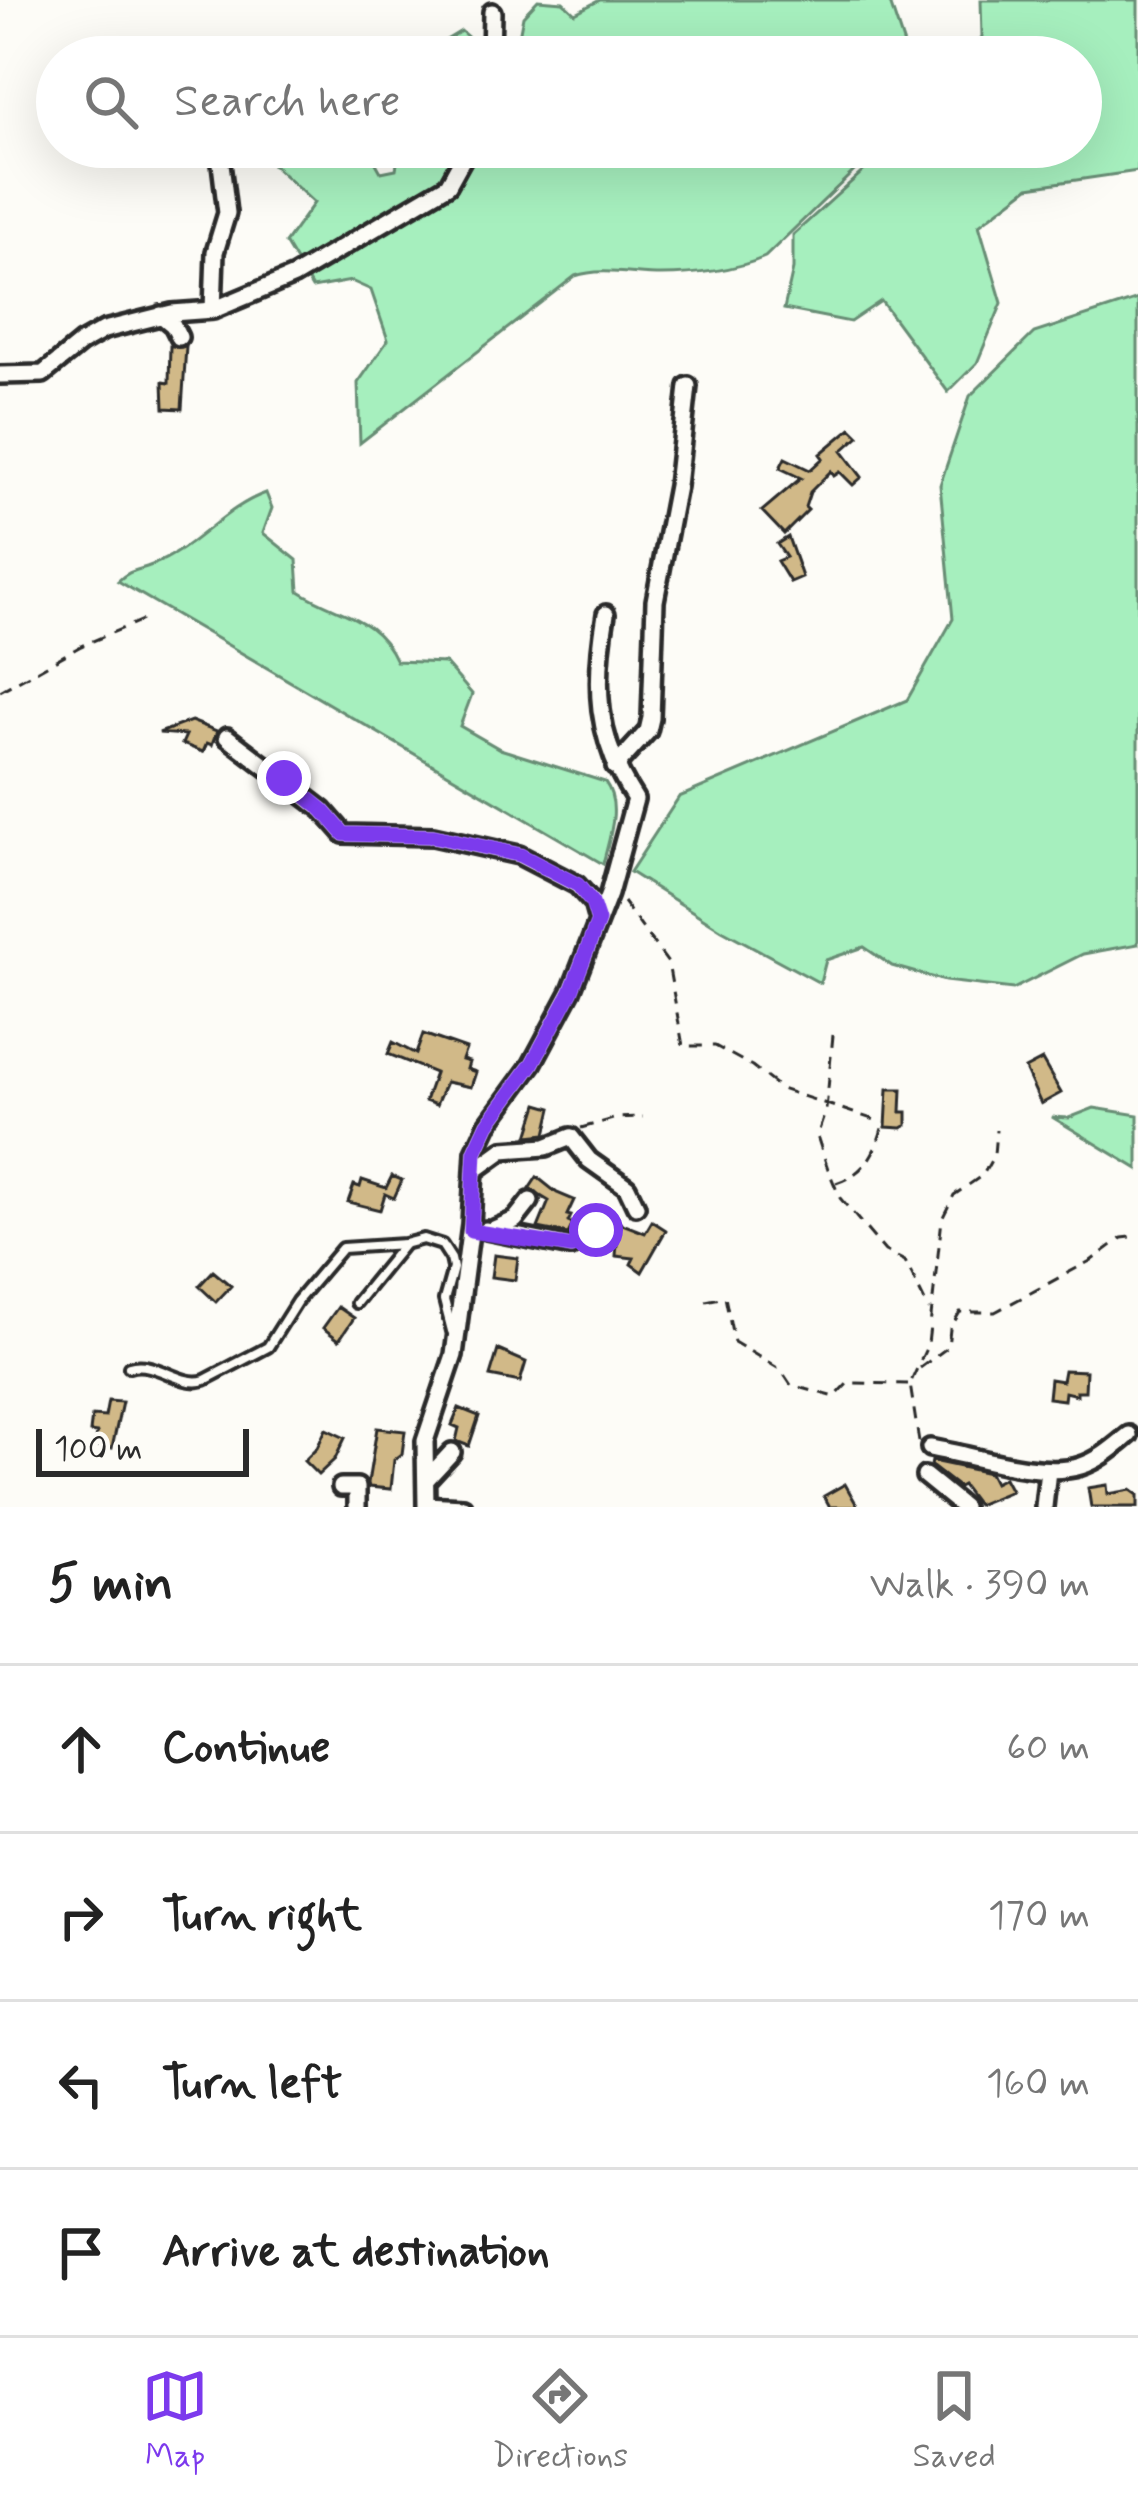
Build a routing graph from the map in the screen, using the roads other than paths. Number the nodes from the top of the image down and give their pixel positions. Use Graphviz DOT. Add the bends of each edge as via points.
graph roads {
  1 [pos="492,12"];
  2 [pos="491,36"];
  3 [pos="222,168"];
  4 [pos="457,168"];
  5 [pos="213,310"];
  6 [pos="160,315"];
  7 [pos="179,337"];
  8 [pos="0,375"];
  9 [pos="688,386"];
  10 [pos="606,614"];
  11 [pos="227,737"];
  12 [pos="615,767"];
  13 [pos="601,915"];
  14 [pos="474,1172"];
  15 [pos="530,1201"];
  16 [pos="636,1206"];
  17 [pos="596,1230"];
  18 [pos="478,1231"];
  19 [pos="404,1244"];
  20 [pos="356,1303"];
  21 [pos="455,1351"];
  22 [pos="129,1367"];
  23 [pos="1129,1435"];
  24 [pos="930,1448"];
  25 [pos="452,1452"];
  26 [pos="1048,1470"];
  27 [pos="925,1476"];
  28 [pos="425,1480"];
  29 [pos="341,1487"];
  30 [pos="426,1506"];
  31 [pos="357,1507"];
  32 [pos="463,1507"];
  33 [pos="963,1507"];
  34 [pos="1043,1507"];
  1 -- 2 [label="street"];
  3 -- 5 [label="street" via="227,213 215,252"];
  4 -- 5 [label="street" via="448,185 295,276"];
  5 -- 6 [label="street"];
  6 -- 7 [label="street"];
  6 -- 8 [label="street" via="104,330 43,374"];
  9 -- 12 [label="street" via="655,601 651,718"];
  10 -- 12 [label="street" via="597,695"];
  11 -- 13 [label="street" via="344,834 434,836 520,855 578,885"];
  12 -- 13 [label="street" via="635,799"];
  13 -- 14 [label="street" via="571,992 475,1152"];
  14 -- 16 [label="street" via="503,1150 571,1136 627,1186"];
  14 -- 18 [label="street"];
  15 -- 18 [label="street" via="500,1229"];
  17 -- 18 [label="street" via="572,1247"];
  18 -- 21 [label="street"];
  19 -- 20 [label="lane"];
  19 -- 21 [label="lane" via="423,1239 452,1258 444,1300"];
  19 -- 22 [label="lane" via="341,1248 268,1347 205,1380 142,1363"];
  21 -- 28 [label="street" via="425,1441"];
  23 -- 26 [label="street" via="1077,1468"];
  24 -- 26 [label="street"];
  25 -- 28 [label="street"];
  26 -- 34 [label="street"];
  27 -- 33 [label="street"];
  28 -- 30 [label="street"];
  29 -- 31 [label="street" via="357,1487"];
  30 -- 32 [label="street"];
}
